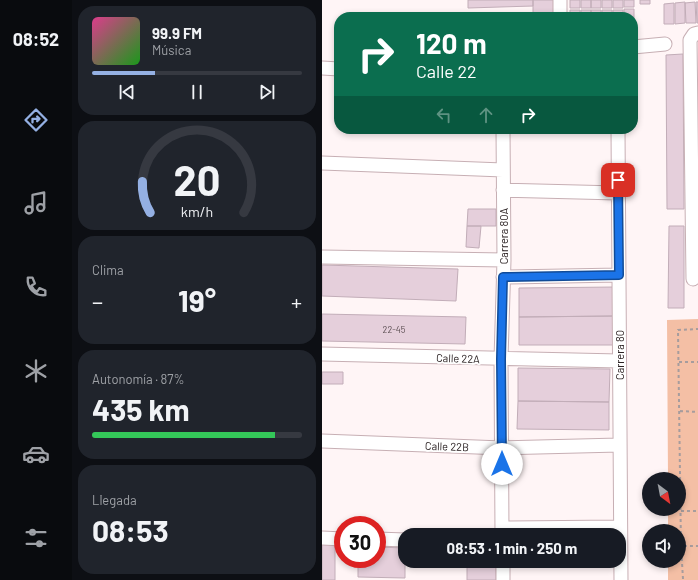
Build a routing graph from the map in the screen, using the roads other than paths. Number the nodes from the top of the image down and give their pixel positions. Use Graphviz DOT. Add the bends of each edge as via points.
graph roads {
  1 [pos="560,0"];
  2 [pos="560,12"];
  3 [pos="696,33"];
  4 [pos="665,44"];
  5 [pos="638,47"];
  6 [pos="322,68"];
  7 [pos="334,69"];
  8 [pos="695,85"];
  9 [pos="503,134"];
  10 [pos="618,134"];
  11 [pos="695,137"];
  12 [pos="322,163"];
  13 [pos="503,170"];
  14 [pos="504,190"];
  15 [pos="618,193"];
  16 [pos="695,204"];
  17 [pos="322,257"];
  18 [pos="504,260"];
  19 [pos="619,275"];
  20 [pos="503,277"];
  21 [pos="693,280"];
  22 [pos="322,354"];
  23 [pos="501,359"];
  24 [pos="619,361"];
  25 [pos="322,441"];
  26 [pos="619,445"];
  27 [pos="502,448"];
  28 [pos="620,527"];
  29 [pos="502,528"];
  30 [pos="590,528"];
  31 [pos="322,538"];
  32 [pos="334,539"];
  33 [pos="386,540"];
  34 [pos="398,540"];
  35 [pos="503,568"];
  36 [pos="503,580"];
  37 [pos="621,580"];
  1 -- 2 [label="street"];
  3 -- 8 [label="street" via="690,40"];
  4 -- 5 [label="street"];
  6 -- 7 [label="street"];
  8 -- 11 [label="street"];
  9 -- 13 [label="street, Carrera 80A"];
  10 -- 15 [label="street, Carrera 80"];
  11 -- 16 [label="street"];
  12 -- 13 [label="street"];
  13 -- 14 [label="street, Carrera 80A"];
  14 -- 15 [label="street"];
  14 -- 18 [label="street, Carrera 80A"];
  15 -- 19 [label="street, Carrera 80"];
  16 -- 21 [label="street"];
  17 -- 18 [label="street"];
  18 -- 20 [label="street, Carrera 80A"];
  19 -- 20 [label="street"];
  19 -- 24 [label="street, Carrera 80"];
  20 -- 23 [label="street, Carrera 80A"];
  22 -- 23 [label="street, Calle 22A"];
  23 -- 24 [label="street, Calle 22A"];
  23 -- 27 [label="street, Carrera 80A"];
  24 -- 26 [label="street, Carrera 80"];
  25 -- 27 [label="street, Calle 22B"];
  26 -- 27 [label="street, Calle 22B"];
  26 -- 28 [label="street, Carrera 80"];
  27 -- 29 [label="street, Carrera 80A"];
  28 -- 30 [label="street"];
  28 -- 37 [label="street, Carrera 80"];
  31 -- 32 [label="street"];
  33 -- 34 [label="street"];
  35 -- 36 [label="street"];
}
